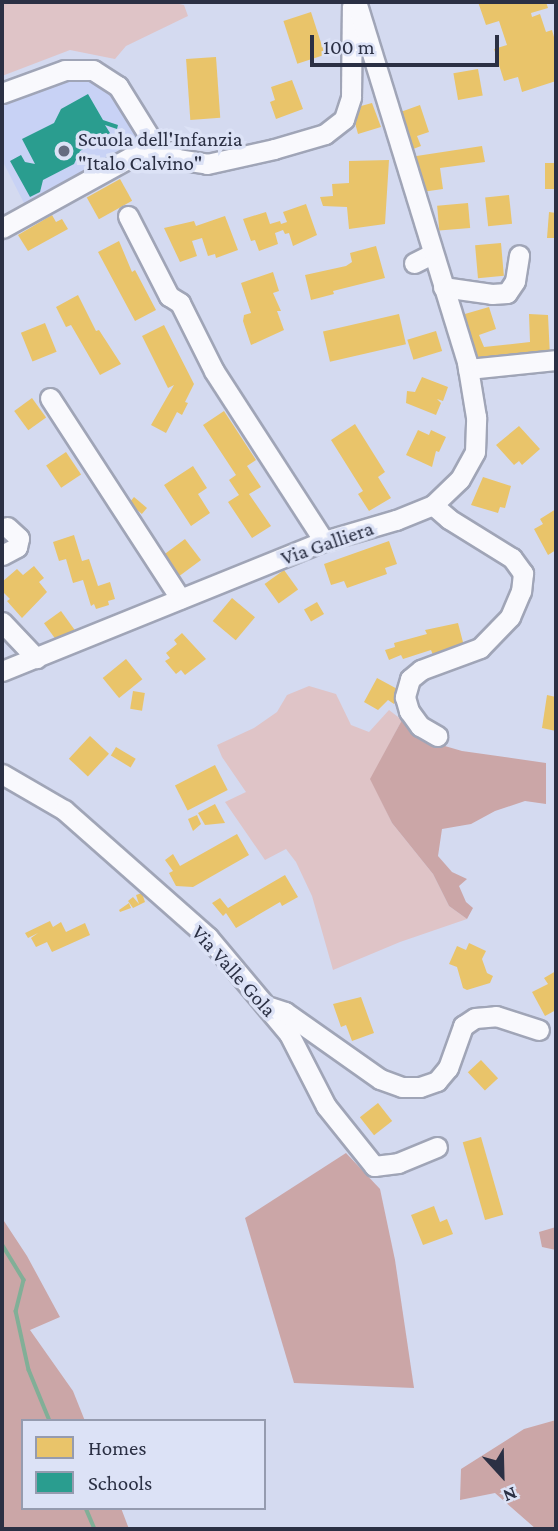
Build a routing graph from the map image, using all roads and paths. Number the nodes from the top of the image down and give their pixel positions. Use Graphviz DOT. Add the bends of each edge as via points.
graph roads {
  1 [pos="354,2"];
  2 [pos="2,93"];
  3 [pos="154,145"];
  4 [pos="128,216"];
  5 [pos="2,228"];
  6 [pos="432,254"];
  7 [pos="519,255"];
  8 [pos="414,263"];
  9 [pos="443,287"];
  10 [pos="556,360"];
  11 [pos="468,369"];
  12 [pos="50,398"];
  13 [pos="433,505"];
  14 [pos="7,527"];
  15 [pos="324,541"];
  16 [pos="2,555"];
  17 [pos="180,598"];
  18 [pos="2,622"];
  19 [pos="36,658"];
  20 [pos="2,671"];
  21 [pos="437,736"];
  22 [pos="2,774"];
  23 [pos="265,1005"];
  24 [pos="539,1030"];
  25 [pos="437,1147"];
  1 -- 3 [label="street" via="351,97 344,119 325,134 207,164 177,159"];
  1 -- 6 [label="street, Via Galliera" via="379,69"];
  2 -- 3 [label="street" via="65,70 93,70 118,86"];
  3 -- 5 [label="street"];
  4 -- 15 [label="street" via="214,371"];
  6 -- 8 [label="street"];
  6 -- 9 [label="street, Via Galliera"];
  7 -- 9 [label="street" via="515,281 507,293"];
  9 -- 11 [label="street, Via Galliera"];
  10 -- 11 [label="street"];
  11 -- 13 [label="street, Via Galliera" via="476,417 475,452 460,479"];
  12 -- 17 [label="street"];
  13 -- 15 [label="street, Via Galliera"];
  13 -- 21 [label="street" via="512,558 523,573 522,591 510,617 480,649 421,670 410,680 404,697 409,711 420,726"];
  14 -- 16 [label="street" via="19,538 17,547"];
  15 -- 17 [label="street, Via Galliera"];
  17 -- 19 [label="street, Via Galliera"];
  18 -- 19 [label="street"];
  19 -- 20 [label="street, Via Galliera"];
  22 -- 23 [label="street, Via Valle Gola" via="64,810 208,937"];
  23 -- 24 [label="street" via="285,1012 380,1079 402,1087 437,1081 448,1068 463,1026 475,1018 496,1016"];
  23 -- 25 [label="street, Via Valle Gola" via="289,1034 327,1106 374,1166 398,1163"];
}
